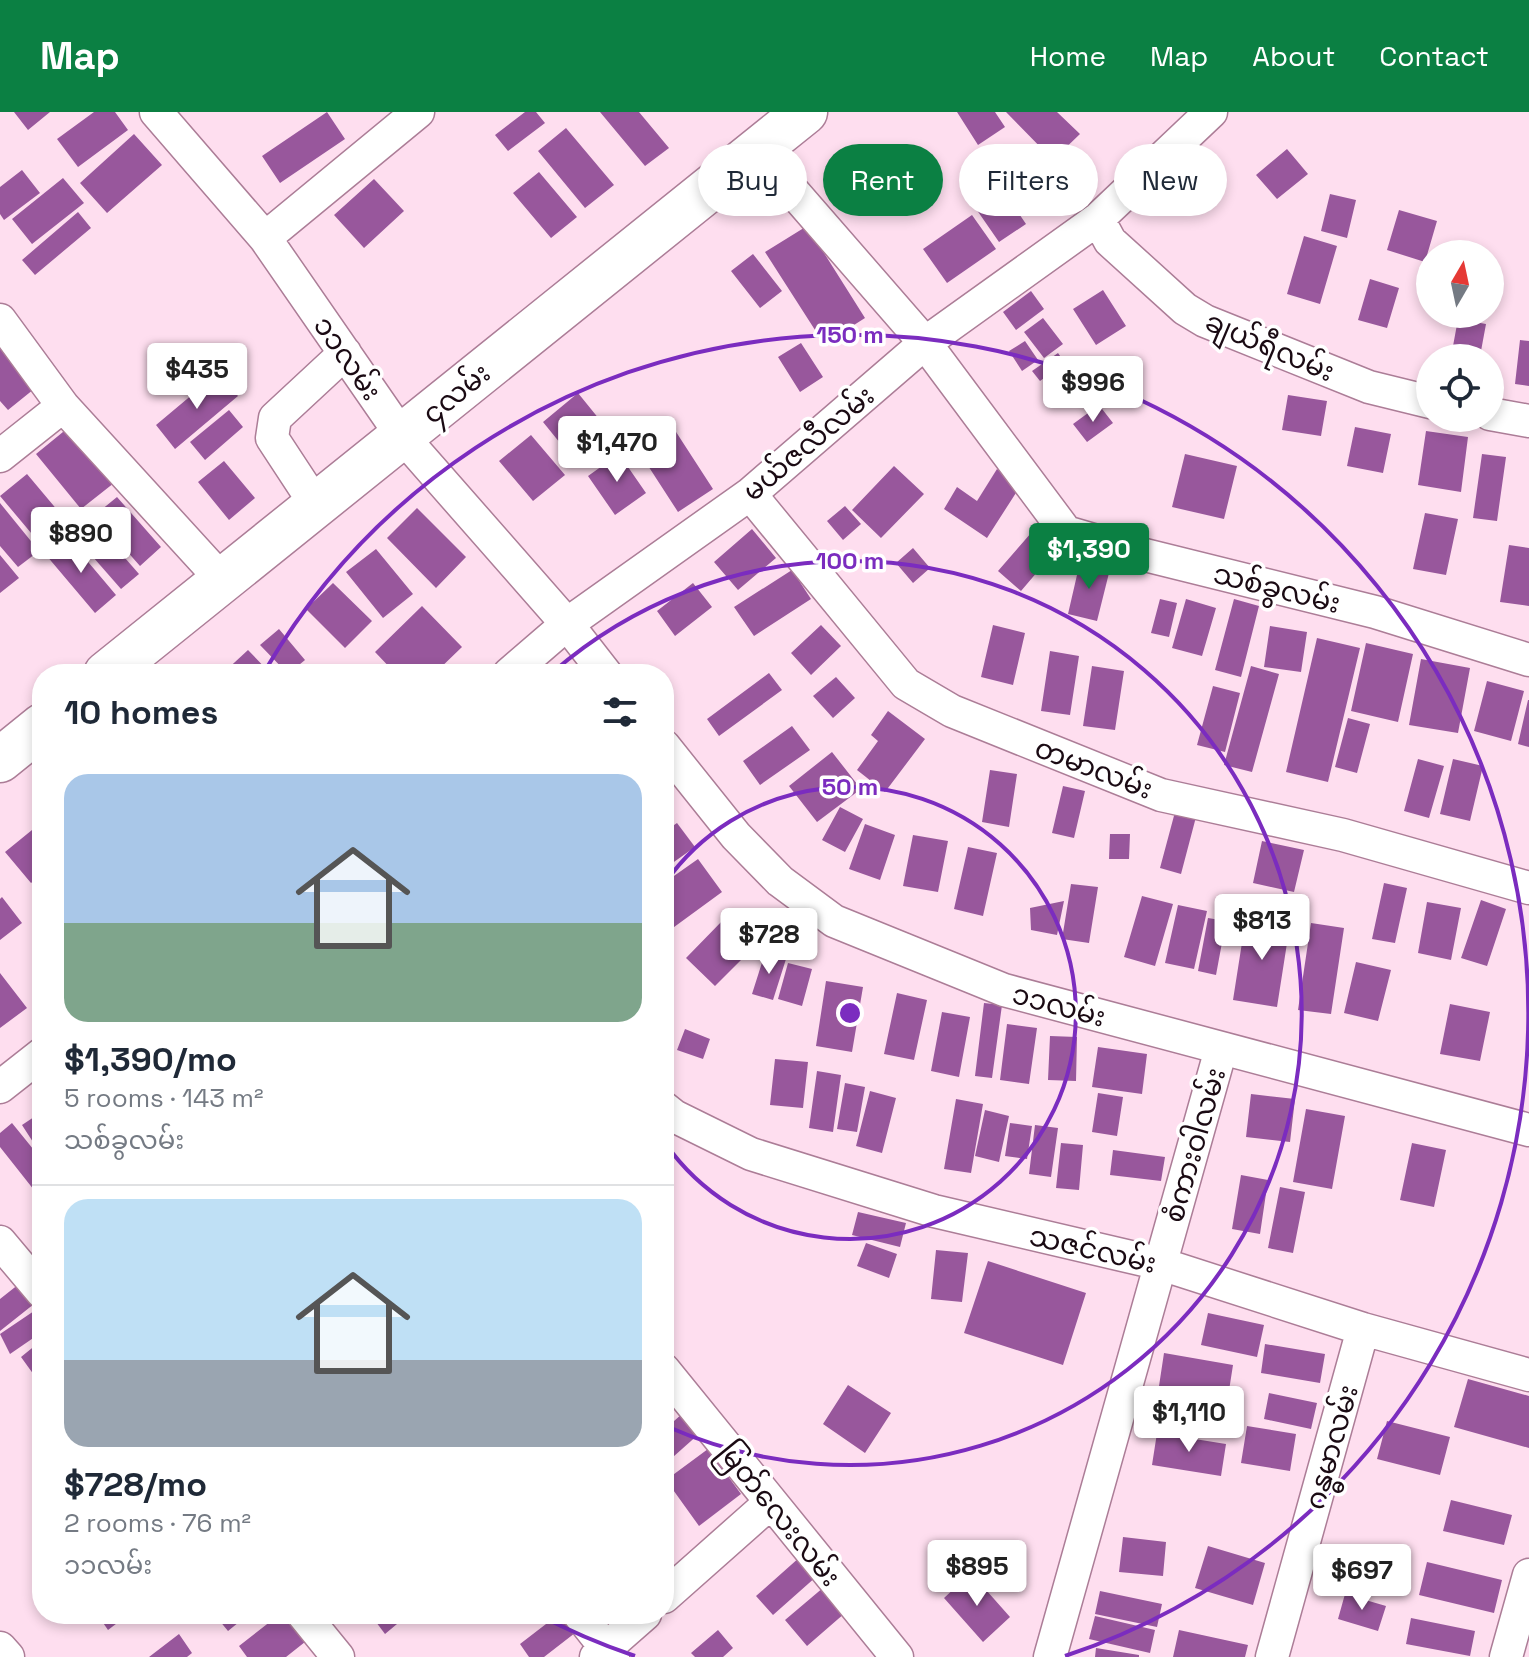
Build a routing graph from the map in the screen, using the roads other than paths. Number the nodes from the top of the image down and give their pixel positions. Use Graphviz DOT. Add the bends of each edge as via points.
graph roads {
  1 [pos="156,112"];
  2 [pos="418,112"];
  3 [pos="805,112"];
  4 [pos="1211,112"];
  5 [pos="765,144"];
  6 [pos="698,198"];
  7 [pos="807,207"];
  8 [pos="1098,219"];
  9 [pos="265,238"];
  10 [pos="0,320"];
  11 [pos="925,343"];
  12 [pos="345,353"];
  13 [pos="1416,399"];
  14 [pos="63,406"];
  15 [pos="1504,417"];
  16 [pos="1529,421"];
  17 [pos="402,436"];
  18 [pos="0,456"];
  19 [pos="750,494"];
  20 [pos="316,505"];
  21 [pos="222,580"];
  22 [pos="567,624"];
  23 [pos="1529,660"];
  24 [pos="118,664"];
  25 [pos="521,664"];
  26 [pos="598,664"];
  27 [pos="32,734"];
  28 [pos="674,758"];
  29 [pos="0,760"];
  30 [pos="1529,888"];
  31 [pos="1221,1049"];
  32 [pos="32,1062"];
  33 [pos="0,1087"];
  34 [pos="674,1116"];
  35 [pos="1529,1130"];
  36 [pos="0,1242"];
  37 [pos="1161,1264"];
  38 [pos="32,1280"];
  39 [pos="1363,1329"];
  40 [pos="1529,1375"];
  41 [pos="674,1383"];
  42 [pos="770,1503"];
  43 [pos="1529,1575"];
  44 [pos="674,1588"];
  45 [pos="311,1624"];
  46 [pos="586,1624"];
  47 [pos="635,1624"];
  48 [pos="0,1648"];
  49 [pos="605,1654"];
  50 [pos="8,1657"];
  51 [pos="338,1657"];
  52 [pos="897,1657"];
  53 [pos="1050,1657"];
  54 [pos="1272,1657"];
  55 [pos="1506,1657"];
  1 -- 9 [label="street, ၁၁လမ်း"];
  2 -- 9 [label="street"];
  3 -- 5 [label="street, ၄လမ်း"];
  4 -- 8 [label="street, မယ်ဇလီလမ်း"];
  6 -- 17 [label="street, ၄လမ်း"];
  7 -- 11 [label="street, သစ်ခွလမ်း"];
  8 -- 11 [label="street, မယ်ဇလီလမ်း"];
  8 -- 13 [label="street, ချယ်ရီလမ်း" via="1110,241 1205,321 1369,387"];
  9 -- 12 [label="street, ၁၁လမ်း"];
  10 -- 14 [label="street"];
  11 -- 19 [label="street, မယ်ဇလီလမ်း"];
  11 -- 23 [label="street, သစ်ခွလမ်း" via="1066,532 1375,612"];
  12 -- 17 [label="street, ၁၁လမ်း"];
  12 -- 20 [label="street" via="275,418 271,431"];
  14 -- 18 [label="street"];
  14 -- 21 [label="street"];
  15 -- 16 [label="street"];
  17 -- 20 [label="street, ၄လမ်း"];
  17 -- 22 [label="street, ၁၁လမ်း"];
  19 -- 22 [label="street, မယ်ဇလီလမ်း"];
  19 -- 30 [label="street, တမာလမ်း" via="906,684 952,711 1161,795 1343,835"];
  20 -- 21 [label="street, ၄လမ်း"];
  21 -- 24 [label="street, ၄လမ်း"];
  22 -- 25 [label="street, မယ်ဇလီလမ်း"];
  22 -- 26 [label="street, ၁၁လမ်း"];
  27 -- 29 [label="street"];
  28 -- 31 [label="street, ၁၁လမ်း" via="780,881 834,921 1004,990"];
  31 -- 35 [label="street, ၁၁လမ်း"];
  31 -- 37 [label="street, စံကားဝါလမ်း"];
  32 -- 33 [label="street"];
  34 -- 37 [label="street, သဇင်လမ်း" via="751,1154 906,1203"];
  36 -- 38 [label="street"];
  37 -- 39 [label="street, သဇင်လမ်း"];
  37 -- 53 [label="street, စံကားဝါလမ်း"];
  39 -- 40 [label="street, သဇင်လမ်း"];
  39 -- 54 [label="street, ဂန္ဓမာလမ်း"];
  41 -- 42 [label="street, မြတ်လေးလမ်း"];
  42 -- 44 [label="street"];
  42 -- 52 [label="street, မြတ်လေးလမ်း"];
  43 -- 55 [label="street"];
  45 -- 51 [label="street"];
  46 -- 49 [label="street"];
  47 -- 49 [label="street"];
  48 -- 50 [label="street"];
}
